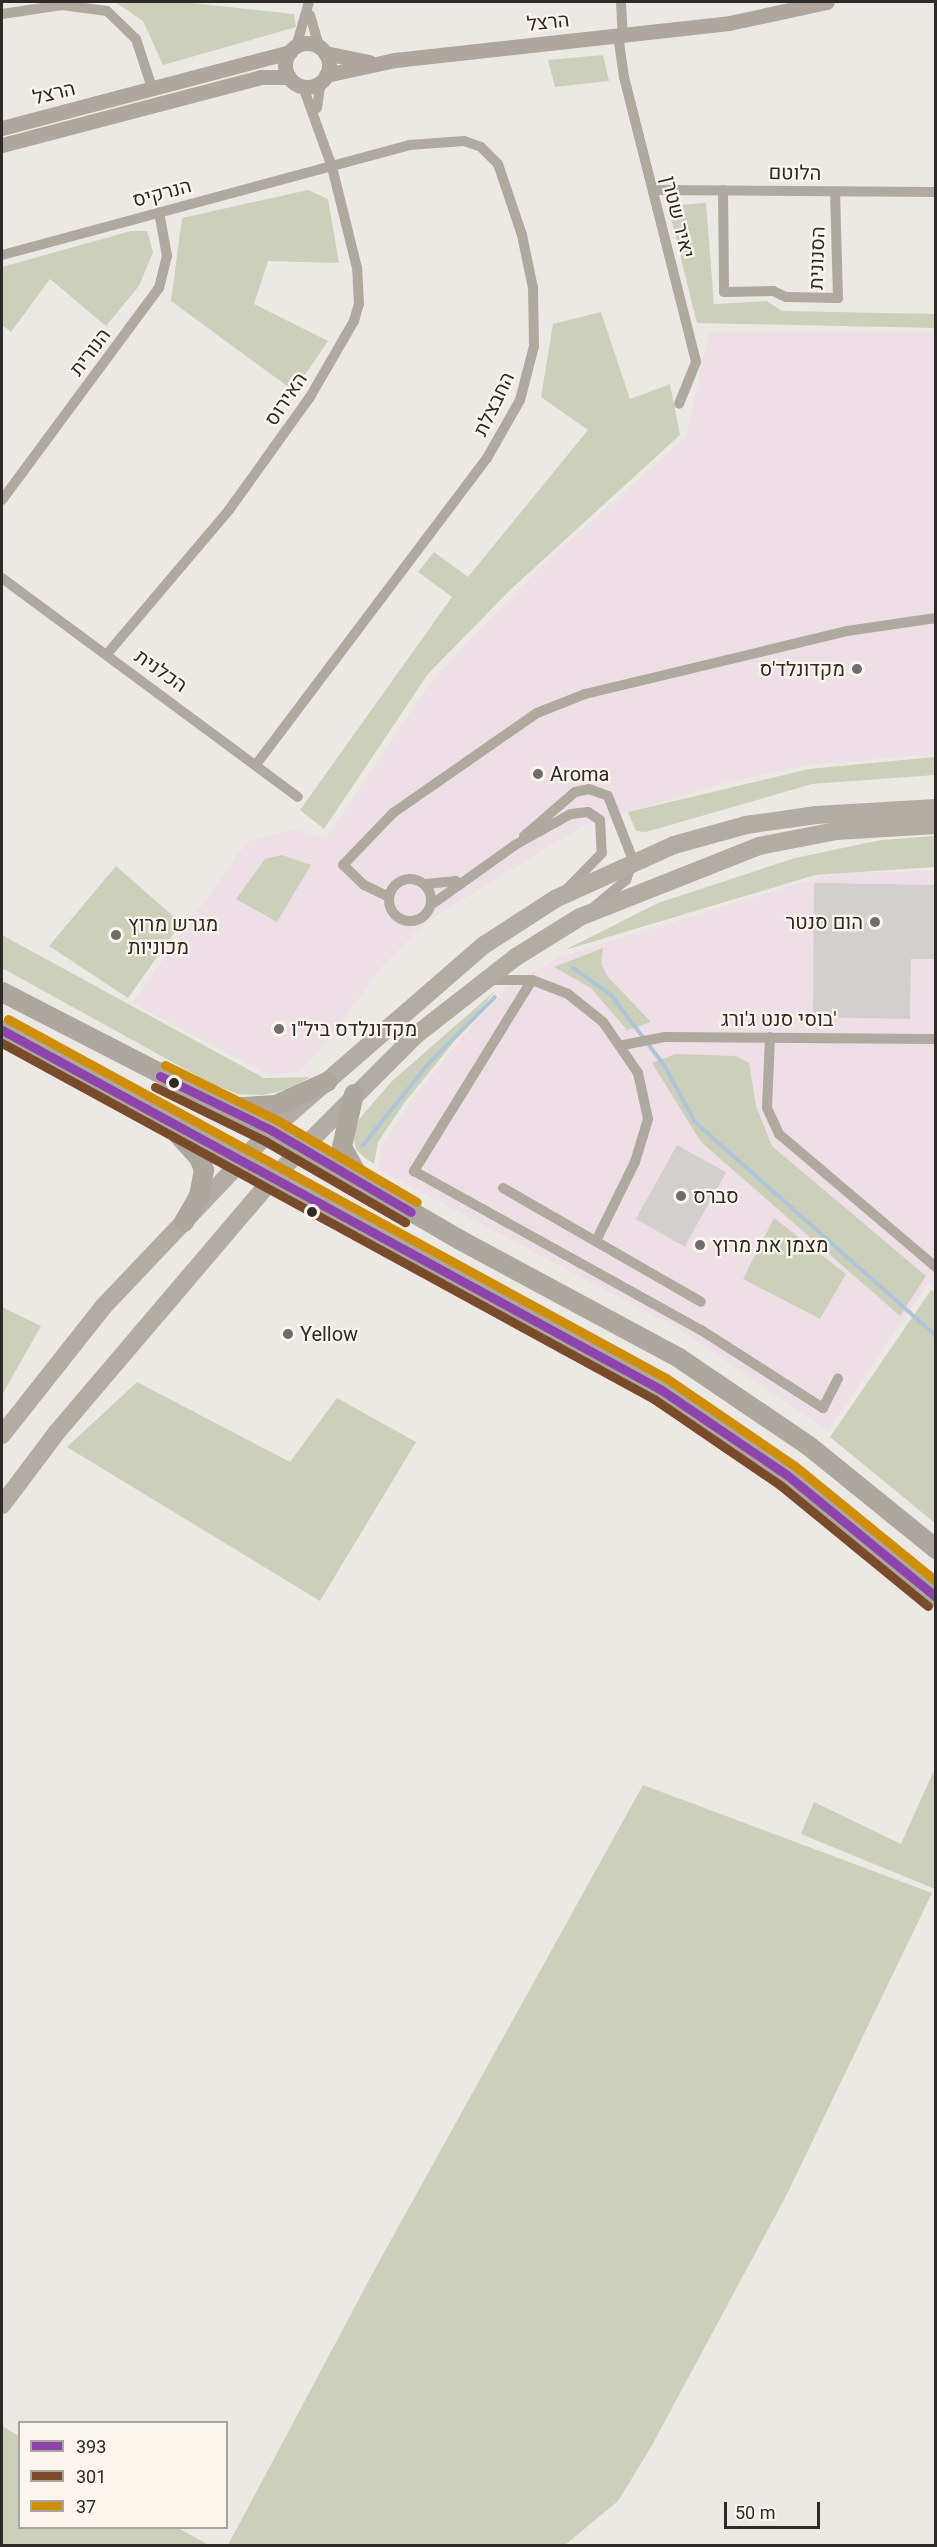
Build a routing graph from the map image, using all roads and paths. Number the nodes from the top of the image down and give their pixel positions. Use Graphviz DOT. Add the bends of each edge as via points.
graph roads {
  1 [pos="309,2"];
  2 [pos="621,2"];
  3 [pos="827,2"];
  4 [pos="2,14"];
  5 [pos="621,35"];
  6 [pos="293,49"];
  7 [pos="322,50"];
  8 [pos="378,63"];
  9 [pos="289,77"];
  10 [pos="324,78"];
  11 [pos="303,87"];
  12 [pos="152,88"];
  13 [pos="317,117"];
  14 [pos="2,128"];
  15 [pos="2,145"];
  16 [pos="332,167"];
  17 [pos="653,190"];
  18 [pos="723,190"];
  19 [pos="835,192"];
  20 [pos="936,192"];
  21 [pos="159,212"];
  22 [pos="2,255"];
  23 [pos="679,404"];
  24 [pos="2,500"];
  25 [pos="2,578"];
  26 [pos="936,618"];
  27 [pos="107,654"];
  28 [pos="257,764"];
  29 [pos="298,796"];
  30 [pos="936,808"];
  31 [pos="936,825"];
  32 [pos="515,845"];
  33 [pos="633,860"];
  34 [pos="468,877"];
  35 [pos="426,884"];
  36 [pos="389,897"];
  37 [pos="555,899"];
  38 [pos="431,905"];
  39 [pos="580,917"];
  40 [pos="484,980"];
  41 [pos="532,980"];
  42 [pos="2,992"];
  43 [pos="2,1030"];
  44 [pos="770,1037"];
  45 [pos="936,1039"];
  46 [pos="626,1044"];
  47 [pos="327,1082"];
  48 [pos="354,1094"];
  49 [pos="222,1108"];
  50 [pos="161,1116"];
  51 [pos="271,1130"];
  52 [pos="304,1149"];
  53 [pos="242,1161"];
  54 [pos="273,1178"];
  55 [pos="503,1188"];
  56 [pos="371,1189"];
  57 [pos="184,1222"];
  58 [pos="596,1241"];
  59 [pos="936,1267"];
  60 [pos="701,1302"];
  61 [pos="838,1379"];
  62 [pos="2,1435"];
  63 [pos="2,1505"];
  64 [pos="936,1549"];
  65 [pos="936,1597"];
  1 -- 6 [label="street"];
  1 -- 7 [label="street"];
  2 -- 5 [label="street, יאיר שטרן"];
  3 -- 5 [label="street, הרצל" via="759,19"];
  4 -- 12 [label="street" via="62,5 107,11 136,39"];
  5 -- 8 [label="street, הרצל"];
  5 -- 17 [label="street, יאיר שטרן"];
  6 -- 7 [label="street" via="308,43"];
  6 -- 9 [label="street" via="285,65"];
  6 -- 12 [label="street, הרצל"];
  7 -- 8 [label="street, הרצל"];
  7 -- 10 [label="street"];
  8 -- 10 [label="street, הרצל"];
  9 -- 11 [label="street"];
  9 -- 15 [label="street, הרצל" via="261,76"];
  10 -- 11 [label="street"];
  10 -- 13 [label="street, האירוס"];
  11 -- 13 [label="street, האירוס"];
  12 -- 14 [label="street, הרצל"];
  13 -- 16 [label="street, האירוס"];
  16 -- 21 [label="street, הנרקיס"];
  16 -- 27 [label="street, האירוס" via="359,288 359,304 344,343 229,510"];
  16 -- 28 [label="street, החבצלת" via="428,142 464,141 481,147 498,164 508,184 522,235 532,288 534,346 520,400 487,458"];
  17 -- 18 [label="street, הלוטם"];
  17 -- 23 [label="street, יאיר שטרן" via="696,362"];
  18 -- 19 [label="street, הלוטם"];
  18 -- 19 [label="street, הסנונית" via="724,292 773,291 786,297 838,298"];
  19 -- 20 [label="street, הלוטם"];
  21 -- 22 [label="street, הנרקיס"];
  21 -- 24 [label="street, הנורית" via="167,256 159,288"];
  25 -- 27 [label="street, הכלנית"];
  26 -- 36 [label="street" via="880,624 596,692 528,717 378,825 343,865 364,885"];
  27 -- 28 [label="street, הכלנית"];
  28 -- 29 [label="street, הכלנית"];
  30 -- 33 [label="main road" via="850,811 746,825"];
  31 -- 39 [label="main road" via="836,831 759,846"];
  32 -- 33 [label="street" via="554,807 575,792 589,789 600,791 615,804"];
  32 -- 34 [label="street"];
  32 -- 37 [label="street" via="580,812 600,820 604,846 598,860"];
  33 -- 37 [label="main road"];
  33 -- 39 [label="street" via="626,879"];
  34 -- 35 [label="street"];
  34 -- 38 [label="street"];
  35 -- 36 [label="street" via="407,879 395,885"];
  35 -- 38 [label="street"];
  36 -- 38 [label="street" via="397,916 410,921 424,917"];
  37 -- 47 [label="main road" via="460,962"];
  39 -- 40 [label="main road"];
  40 -- 41 [label="street"];
  40 -- 48 [label="main road" via="416,1035"];
  41 -- 46 [label="street" via="589,1007"];
  41 -- 61 [label="street" via="414,1171 701,1330 823,1408"];
  42 -- 49 [label="highway"];
  43 -- 50 [label="highway"];
  44 -- 45 [label="street, בוסי סנט ג'ורג'"];
  44 -- 46 [label="street, בוסי סנט ג'ורג'" via="665,1037"];
  44 -- 59 [label="street" via="767,1108 779,1134"];
  46 -- 58 [label="street" via="645,1092 648,1119 635,1162"];
  47 -- 49 [label="highway" via="276,1105"];
  47 -- 51 [label="main road"];
  48 -- 52 [label="main road"];
  48 -- 56 [label="highway" via="342,1147 351,1170"];
  49 -- 51 [label="highway"];
  50 -- 53 [label="highway"];
  50 -- 57 [label="highway" via="200,1158 204,1170 199,1196"];
  51 -- 52 [label="highway"];
  51 -- 53 [label="main road"];
  52 -- 54 [label="main road"];
  52 -- 56 [label="highway"];
  53 -- 54 [label="highway"];
  53 -- 57 [label="main road"];
  54 -- 63 [label="main road" via="57,1432"];
  54 -- 65 [label="highway" via="660,1389 787,1475"];
  55 -- 58 [label="street"];
  56 -- 64 [label="highway" via="679,1358 809,1446"];
  57 -- 62 [label="main road" via="103,1307"];
  58 -- 60 [label="street"];
}
